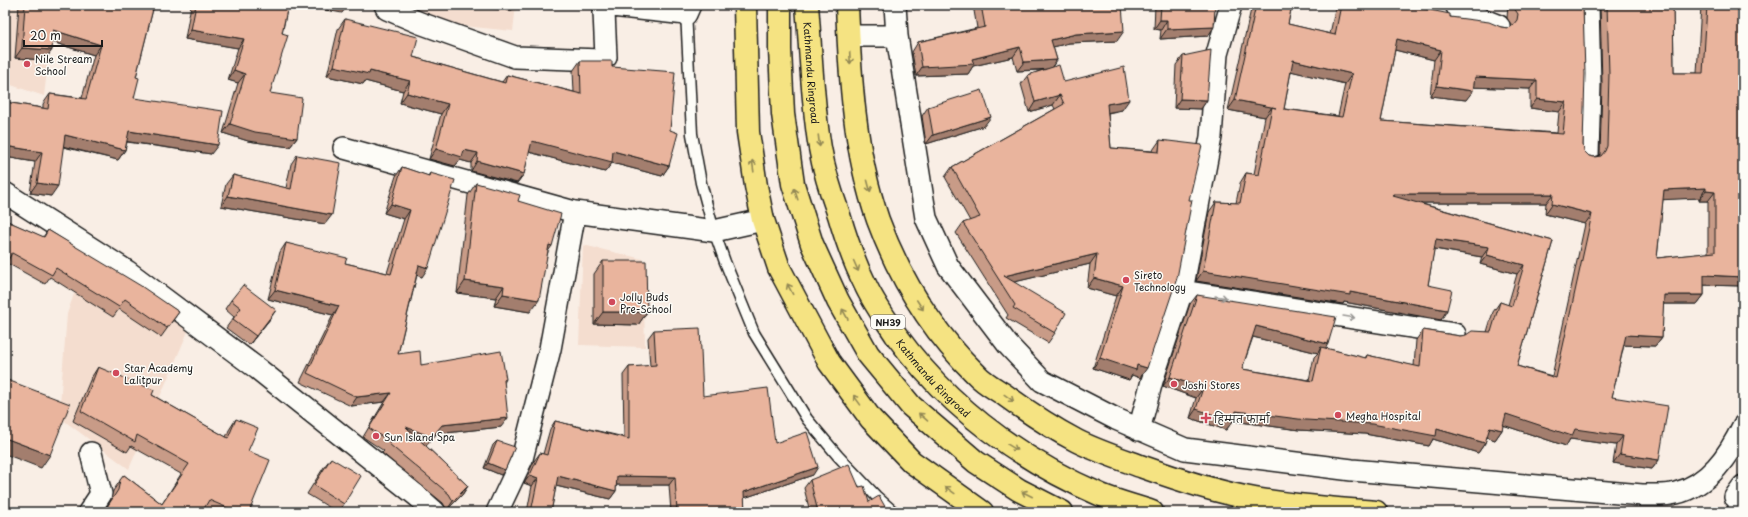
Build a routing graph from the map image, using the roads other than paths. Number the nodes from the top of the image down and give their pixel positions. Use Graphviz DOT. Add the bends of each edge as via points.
graph roads {
  1 [pos="386,5"];
  2 [pos="745,5"];
  3 [pos="780,5"];
  4 [pos="807,5"];
  5 [pos="847,5"];
  6 [pos="895,5"];
  7 [pos="1231,5"];
  8 [pos="1456,5"];
  9 [pos="1588,5"];
  10 [pos="687,8"];
  11 [pos="1499,26"];
  12 [pos="848,36"];
  13 [pos="897,36"];
  14 [pos="344,148"];
  15 [pos="1588,155"];
  16 [pos="5,193"];
  17 [pos="575,212"];
  18 [pos="763,220"];
  19 [pos="714,231"];
  20 [pos="1182,291"];
  21 [pos="1455,334"];
  22 [pos="1743,426"];
  23 [pos="1139,430"];
  24 [pos="90,453"];
  25 [pos="89,512"];
  26 [pos="435,512"];
  27 [pos="497,512"];
  28 [pos="894,512"];
  29 [pos="982,512"];
  30 [pos="1062,512"];
  31 [pos="1152,512"];
  32 [pos="1376,512"];
  1 -- 10 [label="street" via="387,9 420,23 515,57 601,60 606,57 604,12 607,7"];
  18 -- 2 [label="main road, one-way" via="748,132"];
  30 -- 3 [label="main road, one-way" via="1019,490 976,462 911,406 868,354 838,301 812,244 793,184 783,114"];
  4 -- 31 [label="main road, Kathmandu Ringroad / NH39, one-way" via="820,148 830,190 850,252 878,309 930,378 980,424 1008,445 1102,495"];
  5 -- 12 [label="main road"];
  6 -- 13 [label="street"];
  7 -- 20 [label="street" via="1217,54 1211,137"];
  8 -- 11 [label="street" via="1459,10"];
  9 -- 15 [label="street"];
  10 -- 19 [label="lane" via="692,134"];
  12 -- 13 [label="street"];
  12 -- 32 [label="main road, one-way" via="861,157 878,219 898,267 914,296 937,330 977,376 1024,409 1078,441 1199,487 1255,499"];
  13 -- 23 [label="street" via="926,218 948,266 1008,345 1042,381"];
  14 -- 17 [label="street"];
  16 -- 26 [label="street" via="127,271 258,369"];
  17 -- 19 [label="street"];
  17 -- 27 [label="street" via="550,349 522,460"];
  18 -- 19 [label="street"];
  29 -- 18 [label="main road, one-way" via="912,462 871,419 829,362 799,307 779,268"];
  19 -- 28 [label="lane" via="754,333 807,418 838,456"];
  20 -- 21 [label="street, one-way"];
  20 -- 23 [label="street"];
  22 -- 23 [label="street" via="1710,475 1693,488 1674,494 1642,495 1352,470 1192,450"];
  24 -- 25 [label="street" via="101,494"];
}
